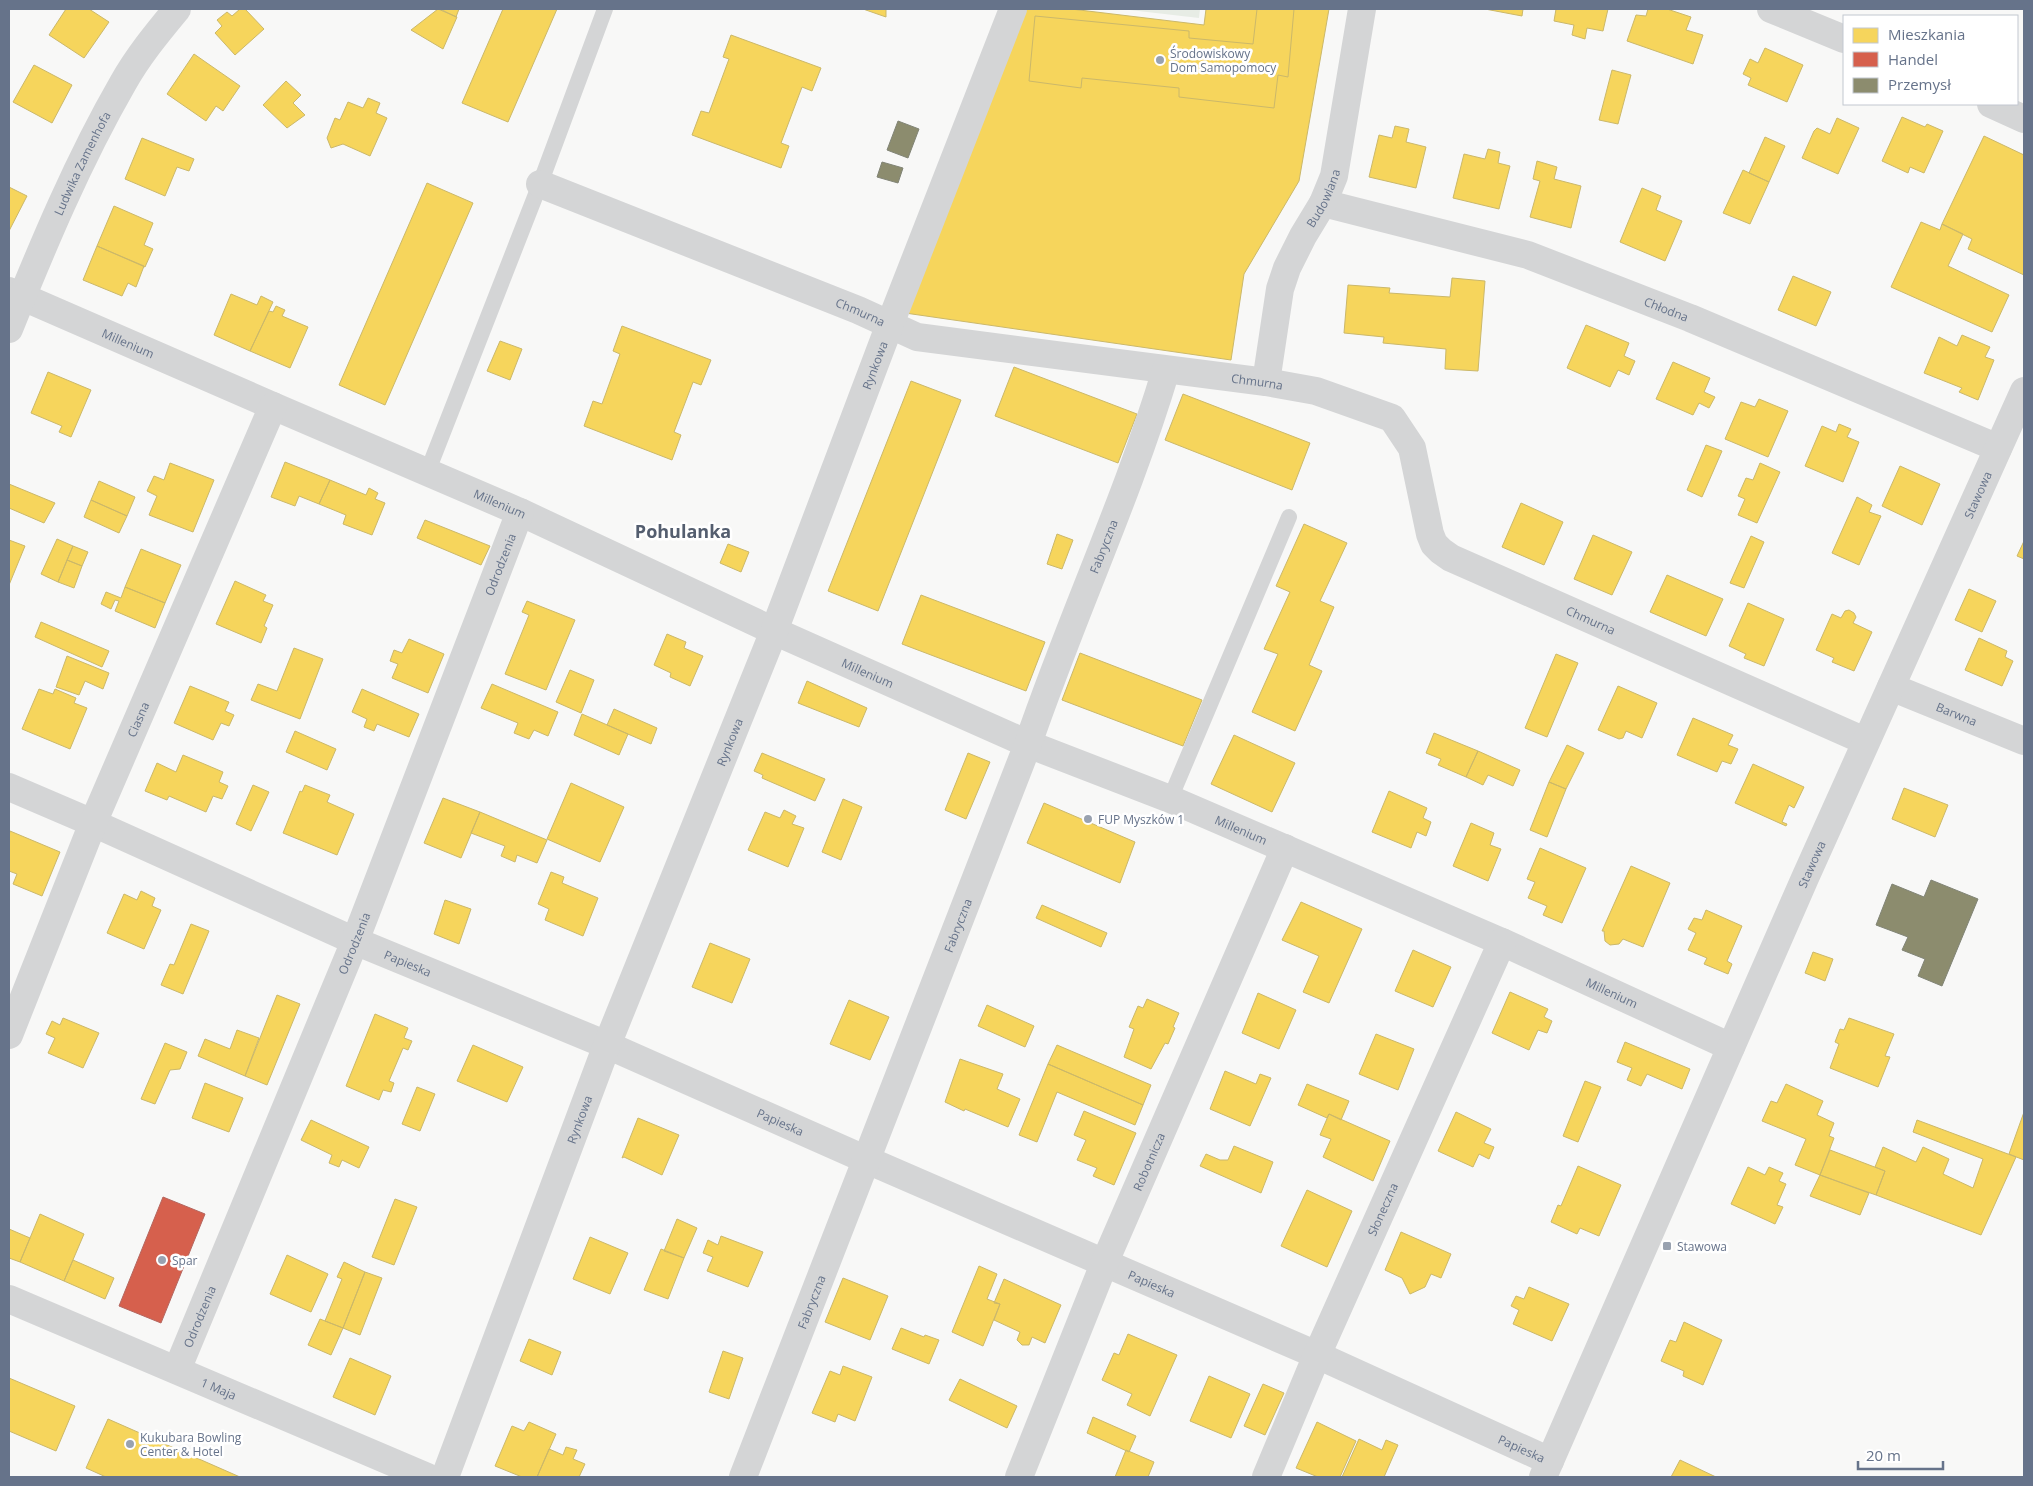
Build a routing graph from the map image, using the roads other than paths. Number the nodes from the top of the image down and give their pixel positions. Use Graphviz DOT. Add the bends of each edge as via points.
graph roads {
  1 [pos="177,9"];
  2 [pos="605,9"];
  3 [pos="1013,9"];
  4 [pos="1362,9"];
  5 [pos="1771,9"];
  6 [pos="1843,39"];
  7 [pos="1993,105"];
  8 [pos="2024,119"];
  9 [pos="540,184"];
  10 [pos="1323,203"];
  11 [pos="15,294"];
  12 [pos="890,324"];
  13 [pos="9,329"];
  14 [pos="1166,370"];
  15 [pos="1266,382"];
  16 [pos="2024,391"];
  17 [pos="272,406"];
  18 [pos="1998,448"];
  19 [pos="427,473"];
  20 [pos="520,512"];
  21 [pos="1289,517"];
  22 [pos="774,631"];
  23 [pos="1891,687"];
  24 [pos="1865,741"];
  25 [pos="2024,741"];
  26 [pos="1028,744"];
  27 [pos="9,787"];
  28 [pos="1170,800"];
  29 [pos="93,823"];
  30 [pos="1285,848"];
  31 [pos="355,941"];
  32 [pos="1502,942"];
  33 [pos="9,1035"];
  34 [pos="607,1045"];
  35 [pos="1731,1048"];
  36 [pos="867,1160"];
  37 [pos="1104,1264"];
  38 [pos="9,1299"];
  39 [pos="1317,1355"];
  40 [pos="177,1370"];
  41 [pos="1547,1469"];
  42 [pos="427,1477"];
  43 [pos="445,1477"];
  44 [pos="743,1477"];
  45 [pos="1019,1477"];
  46 [pos="1266,1477"];
  1 -- 11 [label="street, Ludwika Zamenhofa" via="124,82"];
  2 -- 9 [label="lane"];
  3 -- 12 [label="street, Rynkowa"];
  4 -- 10 [label="street, Budowlana" via="1334,176"];
  5 -- 6 [label="street"];
  7 -- 8 [label="street"];
  9 -- 12 [label="street, Chmurna"];
  9 -- 19 [label="lane"];
  10 -- 15 [label="street, Budowlana" via="1303,236 1280,289"];
  10 -- 18 [label="street, Chłodna" via="1528,255 1690,318"];
  11 -- 13 [label="street, Ludwika Zamenhofa"];
  11 -- 17 [label="street, Millenium"];
  12 -- 14 [label="street, Chmurna" via="917,337"];
  12 -- 22 [label="street, Rynkowa"];
  14 -- 15 [label="street, Chmurna"];
  14 -- 26 [label="street, Fabryczna" via="1127,485"];
  15 -- 24 [label="street, Chmurna" via="1316,391 1392,418 1412,448 1434,544 1451,558"];
  16 -- 18 [label="street, Stawowa"];
  17 -- 19 [label="street, Millenium"];
  17 -- 29 [label="street, Ciasna"];
  18 -- 23 [label="street, Stawowa"];
  19 -- 20 [label="street, Millenium"];
  20 -- 22 [label="street, Millenium"];
  20 -- 31 [label="street, Odrodzenia"];
  21 -- 28 [label="lane"];
  22 -- 26 [label="street, Millenium"];
  22 -- 34 [label="street, Rynkowa"];
  23 -- 24 [label="street, Stawowa"];
  23 -- 25 [label="street, Barwna"];
  24 -- 35 [label="street, Stawowa"];
  26 -- 28 [label="street, Millenium"];
  26 -- 36 [label="street, Fabryczna"];
  27 -- 29 [label="street, Papieska"];
  28 -- 30 [label="street, Millenium"];
  29 -- 31 [label="street, Papieska"];
  29 -- 33 [label="street, Ciasna"];
  30 -- 32 [label="street, Millenium"];
  30 -- 37 [label="street, Robotnicza"];
  31 -- 34 [label="street, Papieska"];
  31 -- 40 [label="street, Odrodzenia"];
  32 -- 35 [label="street, Millenium"];
  32 -- 39 [label="street, Słoneczna"];
  34 -- 36 [label="street, Papieska"];
  34 -- 43 [label="street, Rynkowa"];
  35 -- 41 [label="street, Stawowa"];
  36 -- 37 [label="street, Papieska"];
  36 -- 44 [label="street, Fabryczna"];
  37 -- 39 [label="street, Papieska"];
  37 -- 45 [label="street, Robotnicza"];
  38 -- 40 [label="street, 1 Maja"];
  39 -- 41 [label="street, Papieska"];
  39 -- 46 [label="street, Słoneczna"];
  40 -- 42 [label="street, 1 Maja"];
}
